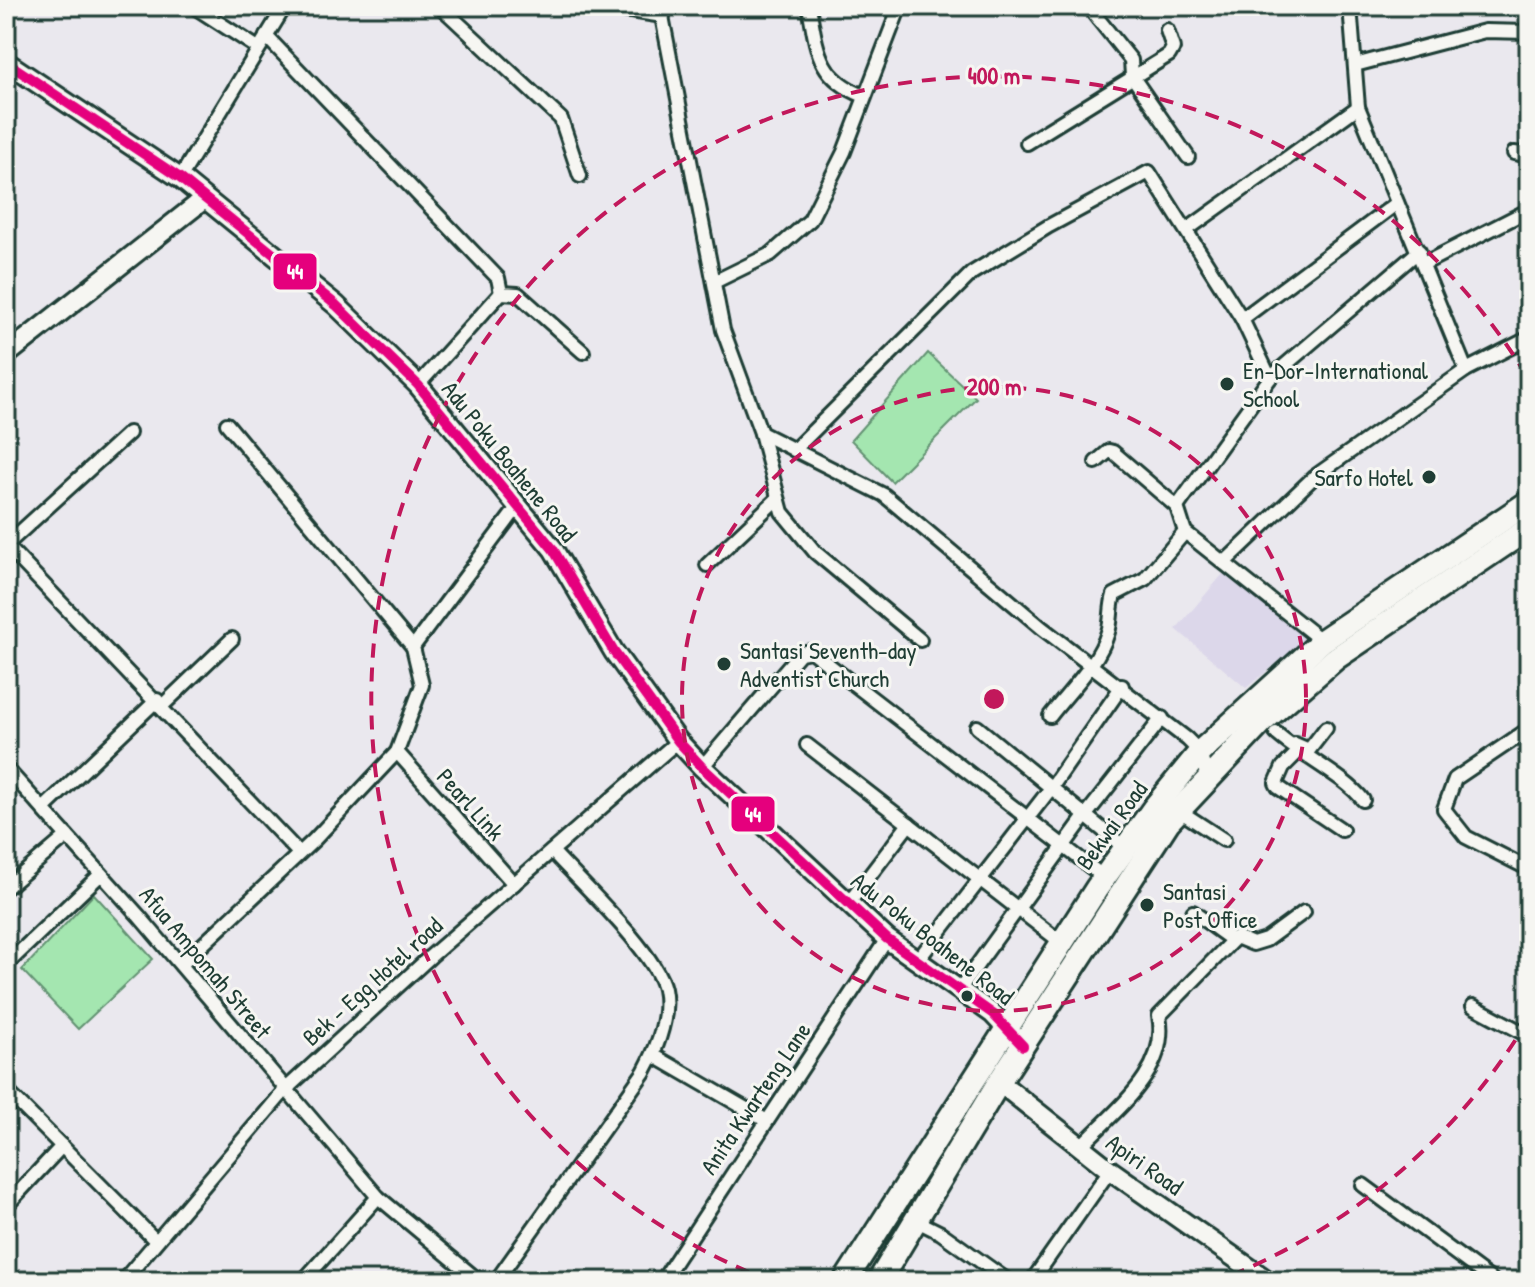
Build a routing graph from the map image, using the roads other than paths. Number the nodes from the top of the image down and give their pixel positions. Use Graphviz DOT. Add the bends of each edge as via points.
graph roads {
  1 [pos="193,6"];
  2 [pos="285,6"];
  3 [pos="440,6"];
  4 [pos="598,6"];
  5 [pos="809,6"];
  6 [pos="900,6"];
  7 [pos="1082,6"];
  8 [pos="1350,6"];
  9 [pos="662,11"];
  10 [pos="1167,30"];
  11 [pos="1529,32"];
  12 [pos="266,36"];
  13 [pos="258,48"];
  14 [pos="6,62"];
  15 [pos="1355,65"];
  16 [pos="1132,76"];
  17 [pos="864,96"];
  18 [pos="1358,107"];
  19 [pos="1027,143"];
  20 [pos="1514,153"];
  21 [pos="1529,155"];
  22 [pos="1188,157"];
  23 [pos="580,176"];
  24 [pos="180,178"];
  25 [pos="203,200"];
  26 [pos="1397,203"];
  27 [pos="1529,210"];
  28 [pos="1188,229"];
  29 [pos="1421,258"];
  30 [pos="714,282"];
  31 [pos="501,293"];
  32 [pos="1242,319"];
  33 [pos="1529,338"];
  34 [pos="583,352"];
  35 [pos="6,355"];
  36 [pos="1466,370"];
  37 [pos="1270,378"];
  38 [pos="418,385"];
  39 [pos="227,424"];
  40 [pos="129,433"];
  41 [pos="761,433"];
  42 [pos="794,450"];
  43 [pos="1096,462"];
  44 [pos="777,499"];
  45 [pos="1529,502"];
  46 [pos="1177,507"];
  47 [pos="516,509"];
  48 [pos="1529,528"];
  49 [pos="1185,532"];
  50 [pos="6,545"];
  51 [pos="1224,563"];
  52 [pos="707,565"];
  53 [pos="232,639"];
  54 [pos="920,640"];
  55 [pos="1322,641"];
  56 [pos="413,647"];
  57 [pos="1091,662"];
  58 [pos="1122,686"];
  59 [pos="159,703"];
  60 [pos="1050,716"];
  61 [pos="1162,718"];
  62 [pos="977,727"];
  63 [pos="1269,728"];
  64 [pos="1326,728"];
  65 [pos="1529,729"];
  66 [pos="678,741"];
  67 [pos="807,745"];
  68 [pos="397,752"];
  69 [pos="1200,752"];
  70 [pos="1297,753"];
  71 [pos="702,767"];
  72 [pos="6,768"];
  73 [pos="1207,778"];
  74 [pos="1051,788"];
  75 [pos="1363,800"];
  76 [pos="43,809"];
  77 [pos="1178,810"];
  78 [pos="1086,815"];
  79 [pos="1027,817"];
  80 [pos="909,824"];
  81 [pos="1342,830"];
  82 [pos="67,836"];
  83 [pos="1224,840"];
  84 [pos="1064,847"];
  85 [pos="1125,848"];
  86 [pos="552,851"];
  87 [pos="299,853"];
  88 [pos="1529,869"];
  89 [pos="101,874"];
  90 [pos="1105,878"];
  91 [pos="981,881"];
  92 [pos="514,884"];
  93 [pos="6,888"];
  94 [pos="848,904"];
  95 [pos="1018,910"];
  96 [pos="1193,912"];
  97 [pos="1304,912"];
  98 [pos="887,939"];
  99 [pos="1232,940"];
  100 [pos="1062,943"];
  101 [pos="917,961"];
  102 [pos="6,965"];
  103 [pos="181,965"];
  104 [pos="959,990"];
  105 [pos="1473,1006"];
  106 [pos="1007,1028"];
  107 [pos="1529,1036"];
  108 [pos="1023,1046"];
  109 [pos="653,1055"];
  110 [pos="999,1082"];
  111 [pos="6,1090"];
  112 [pos="285,1090"];
  113 [pos="767,1121"];
  114 [pos="62,1146"];
  115 [pos="1080,1147"];
  116 [pos="1110,1170"];
  117 [pos="1363,1185"];
  118 [pos="378,1197"];
  119 [pos="6,1206"];
  120 [pos="915,1220"];
  121 [pos="155,1240"];
  122 [pos="860,1258"];
  123 [pos="881,1278"];
  124 [pos="123,1281"];
  125 [pos="303,1281"];
  126 [pos="479,1281"];
  127 [pos="496,1281"];
  128 [pos="662,1281"];
  129 [pos="845,1281"];
  130 [pos="1008,1281"];
  131 [pos="1032,1281"];
  132 [pos="1268,1281"];
  133 [pos="1493,1281"];
  1 -- 13 [label="street"];
  2 -- 12 [label="street"];
  3 -- 23 [label="street" via="561,119"];
  4 -- 9 [label="street"];
  5 -- 17 [label="street" via="829,75 841,87"];
  6 -- 17 [label="street"];
  7 -- 16 [label="street" via="1119,43 1131,60"];
  8 -- 15 [label="street"];
  9 -- 30 [label="street"];
  10 -- 16 [label="street" via="1172,52"];
  11 -- 15 [label="street" via="1485,31"];
  12 -- 13 [label="street"];
  12 -- 31 [label="street" via="498,278"];
  13 -- 24 [label="street"];
  14 -- 24 [label="street, Adu Poku Boahene Road"];
  15 -- 18 [label="street"];
  16 -- 19 [label="street"];
  16 -- 22 [label="street"];
  17 -- 30 [label="street" via="844,152 803,230 771,254"];
  18 -- 26 [label="street"];
  18 -- 28 [label="street"];
  20 -- 21 [label="street"];
  24 -- 25 [label="street, Adu Poku Boahene Road"];
  25 -- 35 [label="street"];
  25 -- 38 [label="street, Adu Poku Boahene Road" via="336,305"];
  26 -- 29 [label="street"];
  26 -- 32 [label="street"];
  27 -- 29 [label="street"];
  28 -- 32 [label="street"];
  28 -- 42 [label="street" via="1149,172 1049,226 972,273"];
  29 -- 36 [label="street"];
  29 -- 37 [label="street"];
  30 -- 41 [label="street" via="723,330"];
  31 -- 34 [label="street" via="518,294"];
  31 -- 38 [label="street"];
  32 -- 37 [label="street"];
  33 -- 36 [label="street"];
  36 -- 51 [label="street" via="1295,492"];
  37 -- 46 [label="street"];
  38 -- 47 [label="street, Adu Poku Boahene Road"];
  39 -- 56 [label="street"];
  40 -- 50 [label="street"];
  41 -- 42 [label="street"];
  41 -- 44 [label="street"];
  42 -- 57 [label="street" via="884,495 1042,628"];
  43 -- 46 [label="street" via="1113,452"];
  44 -- 52 [label="street"];
  44 -- 54 [label="street" via="815,552"];
  45 -- 55 [label="highway, Bekwai Road"];
  46 -- 49 [label="street"];
  47 -- 56 [label="street"];
  47 -- 66 [label="street, Adu Poku Boahene Road" via="553,549 614,652"];
  48 -- 63 [label="highway, Bekwai Road" via="1336,658"];
  49 -- 51 [label="street"];
  49 -- 57 [label="street" via="1145,579 1114,595 1110,629"];
  50 -- 59 [label="street"];
  51 -- 55 [label="street"];
  53 -- 59 [label="street"];
  55 -- 69 [label="highway, Bekwai Road"];
  56 -- 68 [label="street" via="422,685"];
  57 -- 58 [label="street"];
  57 -- 60 [label="street"];
  58 -- 61 [label="street"];
  58 -- 74 [label="street"];
  59 -- 76 [label="street"];
  59 -- 87 [label="street"];
  61 -- 69 [label="street"];
  61 -- 78 [label="street"];
  62 -- 74 [label="street"];
  63 -- 64 [label="street" via="1309,750"];
  63 -- 70 [label="street"];
  63 -- 73 [label="highway, Bekwai Road"];
  65 -- 88 [label="street" via="1455,779 1444,809 1466,837"];
  66 -- 71 [label="street, Adu Poku Boahene Road"];
  66 -- 86 [label="street, Bek - Egg Hotel road"];
  67 -- 80 [label="street"];
  68 -- 87 [label="street"];
  68 -- 92 [label="street, Pearl Link"];
  69 -- 73 [label="street"];
  69 -- 85 [label="highway, Bekwai Road"];
  70 -- 75 [label="street"];
  70 -- 81 [label="street" via="1283,767 1278,787"];
  71 -- 79 [label="street" via="800,653 811,651"];
  71 -- 94 [label="street, Adu Poku Boahene Road"];
  72 -- 76 [label="street, Afua Ampomah Street"];
  73 -- 77 [label="highway, Bekwai Road"];
  74 -- 78 [label="street"];
  74 -- 79 [label="street"];
  76 -- 82 [label="street, Afua Ampomah Street"];
  77 -- 83 [label="street"];
  77 -- 108 [label="highway, Bekwai Road"];
  78 -- 84 [label="street"];
  78 -- 85 [label="street"];
  79 -- 84 [label="street"];
  79 -- 91 [label="street"];
  80 -- 91 [label="street"];
  80 -- 94 [label="street"];
  82 -- 89 [label="street, Afua Ampomah Street"];
  82 -- 93 [label="street"];
  84 -- 90 [label="street"];
  84 -- 95 [label="street"];
  85 -- 90 [label="highway, Bekwai Road"];
  86 -- 92 [label="street, Bek - Egg Hotel road"];
  86 -- 109 [label="street" via="653,964 664,989 665,1015"];
  87 -- 103 [label="street"];
  89 -- 102 [label="street"];
  89 -- 103 [label="street, Afua Ampomah Street"];
  90 -- 100 [label="highway, Bekwai Road"];
  91 -- 95 [label="street"];
  91 -- 101 [label="street"];
  92 -- 112 [label="street, Bek - Egg Hotel road"];
  94 -- 98 [label="street, Adu Poku Boahene Road"];
  95 -- 100 [label="street"];
  95 -- 104 [label="street"];
  96 -- 99 [label="street"];
  97 -- 99 [label="street" via="1266,940"];
  98 -- 101 [label="street, Adu Poku Boahene Road"];
  98 -- 113 [label="street, Anita Kwarteng Lane"];
  99 -- 115 [label="street" via="1159,1016 1162,1045 1155,1066"];
  100 -- 106 [label="highway, Bekwai Road"];
  101 -- 104 [label="street, Adu Poku Boahene Road"];
  103 -- 112 [label="street, Afua Ampomah Street"];
  104 -- 106 [label="street, Adu Poku Boahene Road"];
  105 -- 107 [label="street"];
  106 -- 108 [label="street, Adu Poku Boahene Road"];
  106 -- 122 [label="highway, Bekwai Road"];
  108 -- 110 [label="highway, Bekwai Road"];
  109 -- 113 [label="street"];
  109 -- 127 [label="street"];
  110 -- 115 [label="street, Apiri Road"];
  110 -- 120 [label="highway, Bekwai Road"];
  111 -- 114 [label="street"];
  112 -- 118 [label="street, Afua Ampomah Street"];
  112 -- 121 [label="street, Bek - Egg Hotel road"];
  113 -- 128 [label="street, Anita Kwarteng Lane"];
  114 -- 119 [label="street"];
  114 -- 121 [label="street"];
  115 -- 116 [label="street, Apiri Road"];
  116 -- 131 [label="street"];
  116 -- 132 [label="street, Apiri Road"];
  117 -- 133 [label="street"];
  118 -- 125 [label="street"];
  118 -- 126 [label="street, Afua Ampomah Street"];
  120 -- 123 [label="highway, Bekwai Road"];
  120 -- 130 [label="street"];
  121 -- 124 [label="street, Bek - Egg Hotel road"];
  122 -- 123 [label="highway"];
  122 -- 129 [label="highway, Bekwai Road"];
}
